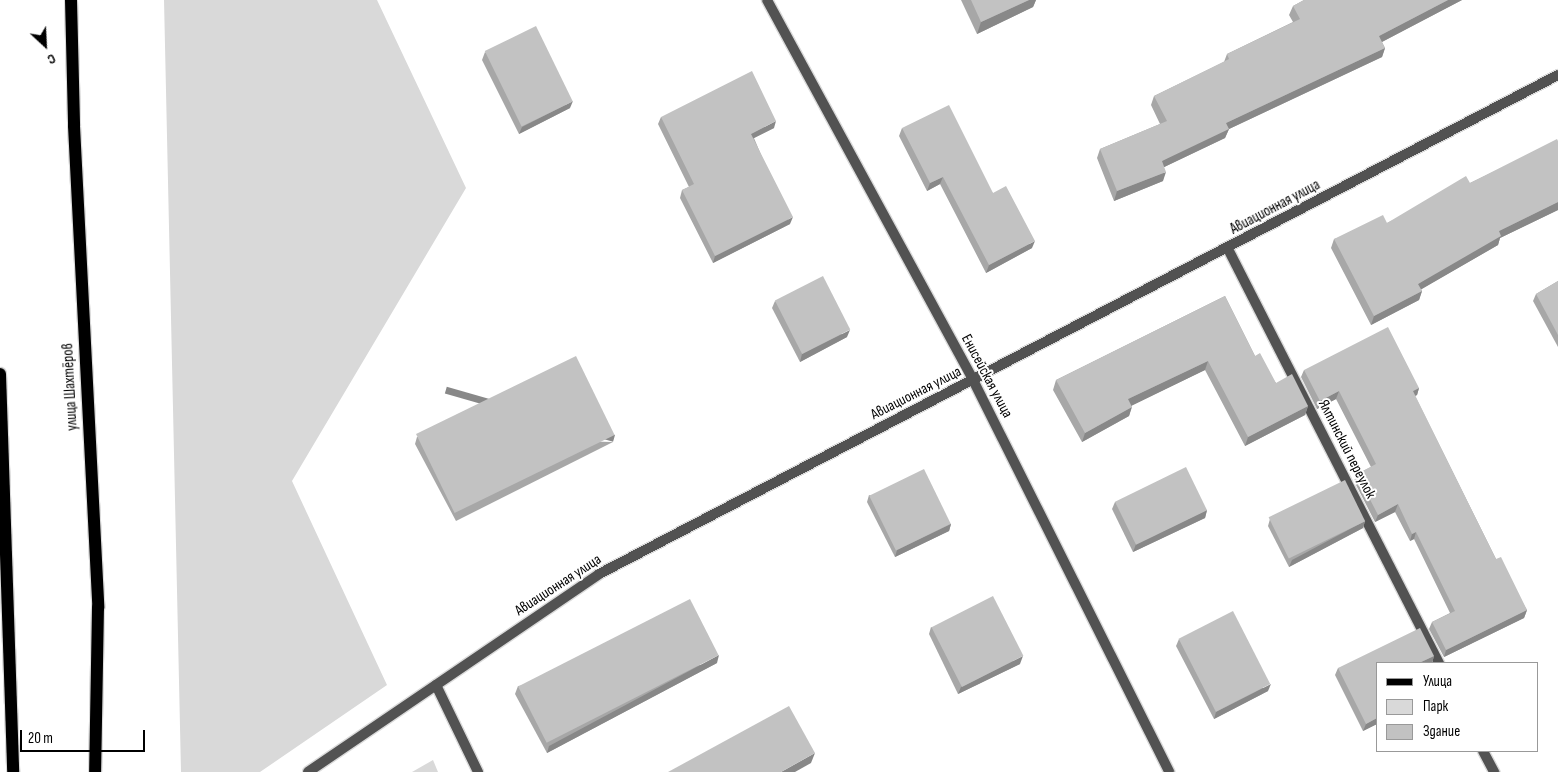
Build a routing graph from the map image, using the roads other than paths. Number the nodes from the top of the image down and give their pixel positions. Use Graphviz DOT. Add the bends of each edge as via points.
graph roads {
  1 [pos="71,0"];
  2 [pos="767,0"];
  3 [pos="1558,75"];
  4 [pos="1228,249"];
  5 [pos="0,374"];
  6 [pos="973,380"];
  7 [pos="1438,662"];
  8 [pos="436,686"];
  9 [pos="1484,752"];
  10 [pos="13,772"];
  11 [pos="95,772"];
  12 [pos="308,772"];
  13 [pos="478,772"];
  14 [pos="1169,772"];
  15 [pos="1494,772"];
  1 -- 11 [label="main road, улица Шахтёров" via="74,126 98,607"];
  2 -- 6 [label="street, Енисейская улица"];
  3 -- 4 [label="street, Авиационная улица"];
  4 -- 6 [label="street, Авиационная улица"];
  4 -- 7 [label="street, Ялтинский переулок"];
  5 -- 10 [label="main road"];
  6 -- 8 [label="street, Авиационная улица" via="599,574"];
  6 -- 14 [label="street, Енисейская улица"];
  8 -- 12 [label="street, Авиационная улица"];
  8 -- 13 [label="street"];
  9 -- 15 [label="street"];
}
